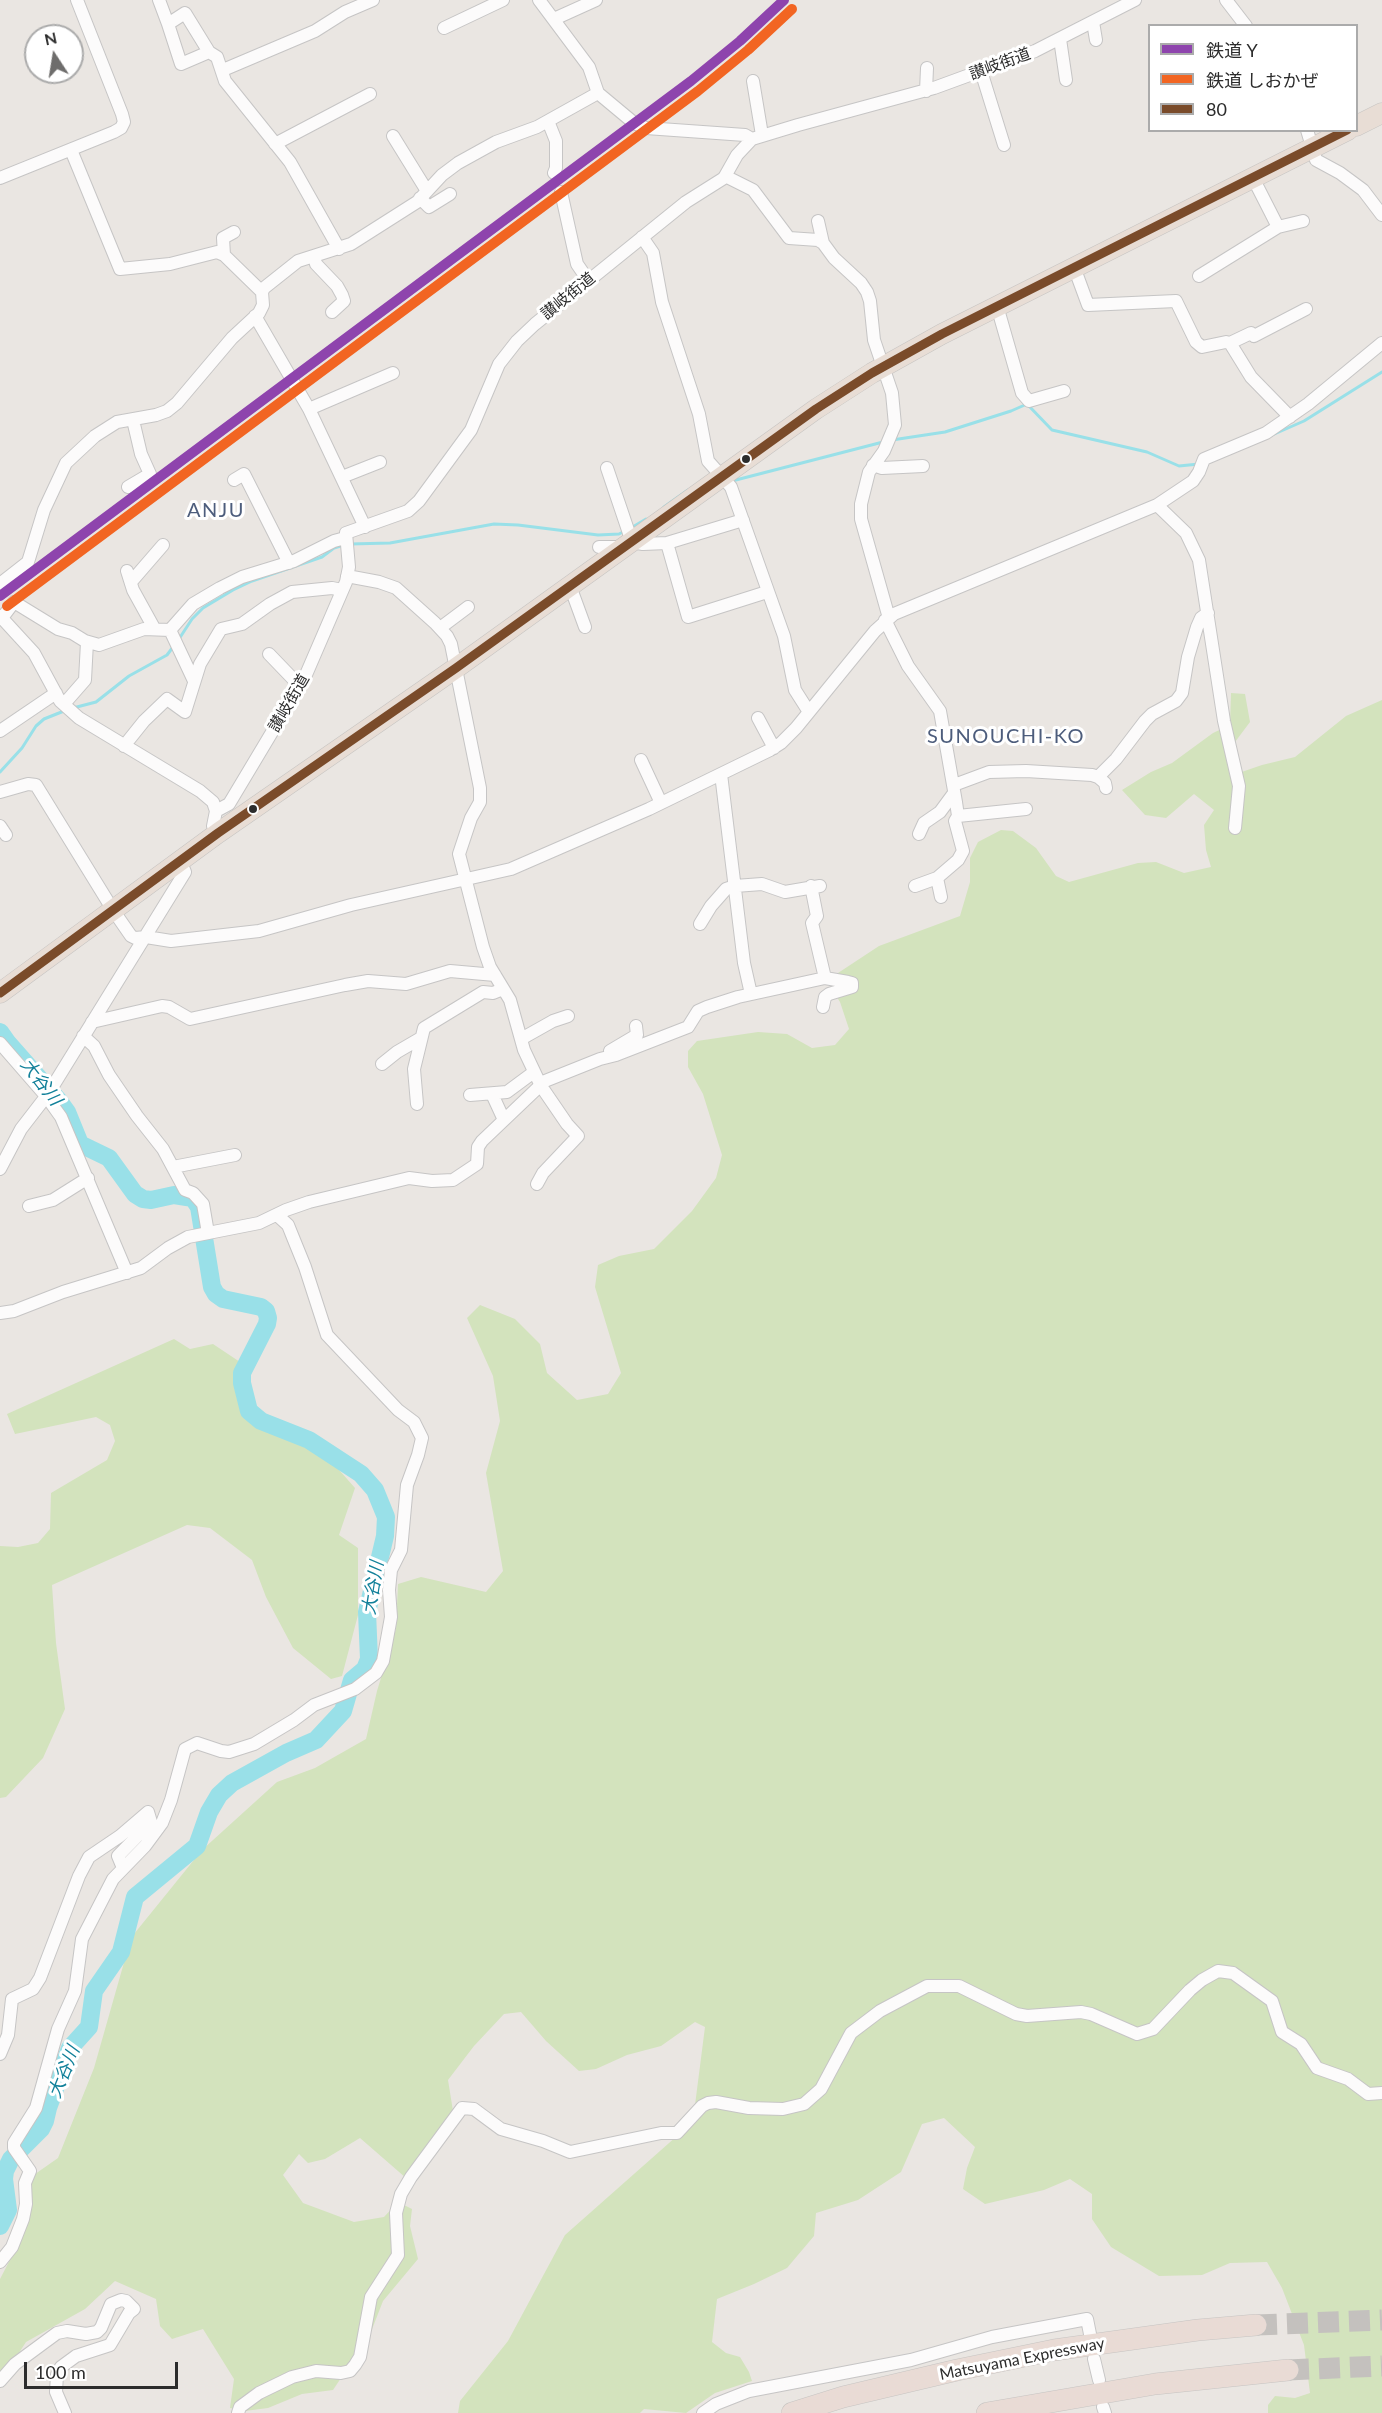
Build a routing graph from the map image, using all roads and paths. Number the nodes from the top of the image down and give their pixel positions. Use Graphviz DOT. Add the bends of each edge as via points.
graph roads {
  1 [pos="77,0"];
  2 [pos="159,0"];
  3 [pos="373,0"];
  4 [pos="503,0"];
  5 [pos="539,0"];
  6 [pos="596,0"];
  7 [pos="1136,0"];
  8 [pos="1226,0"];
  9 [pos="554,19"];
  10 [pos="1093,22"];
  11 [pos="168,24"];
  12 [pos="1244,24"];
  13 [pos="444,28"];
  14 [pos="1060,39"];
  15 [pos="1096,40"];
  16 [pos="209,52"];
  17 [pos="927,68"];
  18 [pos="223,70"];
  19 [pos="981,71"];
  20 [pos="1066,80"];
  21 [pos="753,81"];
  22 [pos="926,91"];
  23 [pos="598,93"];
  24 [pos="370,94"];
  25 [pos="1382,113"];
  26 [pos="548,121"];
  27 [pos="1358,125"];
  28 [pos="1340,132"];
  29 [pos="393,136"];
  30 [pos="757,137"];
  31 [pos="1309,140"];
  32 [pos="275,144"];
  33 [pos="1004,146"];
  34 [pos="71,150"];
  35 [pos="554,173"];
  36 [pos="725,176"];
  37 [pos="0,178"];
  38 [pos="1253,178"];
  39 [pos="561,192"];
  40 [pos="450,194"];
  41 [pos="424,195"];
  42 [pos="1382,215"];
  43 [pos="818,221"];
  44 [pos="1303,222"];
  45 [pos="1278,227"];
  46 [pos="234,232"];
  47 [pos="642,237"];
  48 [pos="823,243"];
  49 [pos="339,249"];
  50 [pos="224,255"];
  51 [pos="314,256"];
  52 [pos="1074,267"];
  53 [pos="1199,276"];
  54 [pos="588,280"];
  55 [pos="262,292"];
  56 [pos="997,306"];
  57 [pos="1306,309"];
  58 [pos="332,312"];
  59 [pos="255,316"];
  60 [pos="1230,343"];
  61 [pos="1382,343"];
  62 [pos="884,367"];
  63 [pos="393,373"];
  64 [pos="1064,390"];
  65 [pos="309,409"];
  66 [pos="1290,417"];
  67 [pos="133,420"];
  68 [pos="380,462"];
  69 [pos="873,465"];
  70 [pos="923,466"];
  71 [pos="607,468"];
  72 [pos="342,477"];
  73 [pos="721,478"];
  74 [pos="234,480"];
  75 [pos="128,487"];
  76 [pos="1157,505"];
  77 [pos="743,520"];
  78 [pos="365,526"];
  79 [pos="345,538"];
  80 [pos="667,543"];
  81 [pos="628,544"];
  82 [pos="162,545"];
  83 [pos="599,547"];
  84 [pos="289,563"];
  85 [pos="348,576"];
  86 [pos="0,584"];
  87 [pos="570,586"];
  88 [pos="342,590"];
  89 [pos="767,592"];
  90 [pos="468,607"];
  91 [pos="1208,613"];
  92 [pos="1,617"];
  93 [pos="887,619"];
  94 [pos="585,627"];
  95 [pos="154,628"];
  96 [pos="440,628"];
  97 [pos="170,630"];
  98 [pos="87,642"];
  99 [pos="269,654"];
  100 [pos="456,668"];
  101 [pos="194,681"];
  102 [pos="302,683"];
  103 [pos="56,693"];
  104 [pos="64,705"];
  105 [pos="809,712"];
  106 [pos="759,718"];
  107 [pos="0,731"];
  108 [pos="124,746"];
  109 [pos="774,748"];
  110 [pos="641,760"];
  111 [pos="721,774"];
  112 [pos="1098,777"];
  113 [pos="1106,788"];
  114 [pos="954,789"];
  115 [pos="0,792"];
  116 [pos="661,803"];
  117 [pos="1026,809"];
  118 [pos="216,811"];
  119 [pos="958,816"];
  120 [pos="1235,828"];
  121 [pos="218,833"];
  122 [pos="918,834"];
  123 [pos="180,860"];
  124 [pos="936,878"];
  125 [pos="466,879"];
  126 [pos="735,886"];
  127 [pos="915,886"];
  128 [pos="941,897"];
  129 [pos="113,910"];
  130 [pos="700,924"];
  131 [pos="146,937"];
  132 [pos="495,975"];
  133 [pos="825,978"];
  134 [pos="503,989"];
  135 [pos="0,993"];
  136 [pos="751,994"];
  137 [pos="823,1007"];
  138 [pos="568,1016"];
  139 [pos="92,1022"];
  140 [pos="636,1026"];
  141 [pos="83,1036"];
  142 [pos="421,1038"];
  143 [pos="521,1039"];
  144 [pos="0,1042"];
  145 [pos="607,1057"];
  146 [pos="382,1064"];
  147 [pos="534,1072"];
  148 [pos="540,1086"];
  149 [pos="49,1092"];
  150 [pos="492,1094"];
  151 [pos="470,1095"];
  152 [pos="417,1104"];
  153 [pos="504,1120"];
  154 [pos="235,1155"];
  155 [pos="173,1167"];
  156 [pos="0,1169"];
  157 [pos="88,1178"];
  158 [pos="537,1184"];
  159 [pos="29,1206"];
  160 [pos="277,1215"];
  161 [pos="208,1233"];
  162 [pos="127,1273"];
  163 [pos="0,1313"];
  164 [pos="123,1868"];
  165 [pos="0,2054"];
  166 [pos="1382,2093"];
  167 [pos="0,2262"];
  168 [pos="1256,2325"];
  169 [pos="1090,2334"];
  170 [pos="1094,2359"];
  171 [pos="1288,2370"];
  172 [pos="1099,2380"];
  173 [pos="0,2381"];
  174 [pos="65,2413"];
  175 [pos="238,2413"];
  176 [pos="702,2413"];
  177 [pos="792,2413"];
  178 [pos="987,2413"];
  1 -- 34 [label="street" via="124,122 122,128"];
  2 -- 11 [label="street"];
  3 -- 18 [label="street" via="315,31"];
  4 -- 13 [label="street"];
  5 -- 9 [label="street"];
  6 -- 9 [label="street"];
  7 -- 10 [label="street, 讃岐街道"];
  8 -- 12 [label="street"];
  9 -- 23 [label="street" via="589,67"];
  10 -- 14 [label="street, 讃岐街道"];
  10 -- 15 [label="street"];
  11 -- 16 [label="street" via="185,13"];
  11 -- 16 [label="street" via="181,64"];
  14 -- 19 [label="street, 讃岐街道"];
  14 -- 20 [label="street"];
  16 -- 18 [label="street" via="217,57"];
  17 -- 22 [label="street"];
  18 -- 32 [label="street" via="228,85"];
  19 -- 22 [label="street, 讃岐街道"];
  19 -- 33 [label="street"];
  21 -- 30 [label="street"];
  22 -- 30 [label="street, 讃岐街道"];
  23 -- 26 [label="street"];
  23 -- 30 [label="street" via="641,127"];
  24 -- 32 [label="street"];
  25 -- 27 [label="highway"];
  26 -- 35 [label="street" via="556,141"];
  26 -- 41 [label="street" via="458,163"];
  28 -- 31 [label="highway"];
  29 -- 41 [label="street"];
  30 -- 36 [label="street, 讃岐街道" via="737,155"];
  31 -- 38 [label="highway"];
  31 -- 42 [label="street" via="1316,160 1363,190"];
  32 -- 49 [label="street" via="295,170"];
  34 -- 37 [label="street"];
  34 -- 50 [label="street" via="120,269 170,264 218,252"];
  36 -- 47 [label="street, 讃岐街道"];
  36 -- 48 [label="street" via="753,190 789,238"];
  38 -- 45 [label="street"];
  38 -- 52 [label="highway"];
  39 -- 54 [label="street" via="577,264"];
  40 -- 41 [label="street" via="429,207"];
  41 -- 49 [label="street"];
  43 -- 48 [label="street"];
  44 -- 45 [label="street"];
  45 -- 53 [label="street" via="1245,254"];
  46 -- 50 [label="street" via="223,238"];
  47 -- 54 [label="street, 讃岐街道"];
  47 -- 73 [label="street" via="653,253 662,302 699,414 708,461"];
  48 -- 62 [label="street" via="867,292 874,340"];
  49 -- 51 [label="street"];
  50 -- 55 [label="street"];
  51 -- 55 [label="street" via="298,261"];
  51 -- 58 [label="street" via="344,301"];
  52 -- 56 [label="highway"];
  52 -- 60 [label="street" via="1088,305 1176,302 1202,347"];
  54 -- 78 [label="street, 讃岐街道" via="507,352 492,377 471,430 419,501 408,512"];
  55 -- 59 [label="street" via="262,305"];
  56 -- 62 [label="highway"];
  56 -- 64 [label="street" via="1022,393 1029,401"];
  57 -- 60 [label="street" via="1254,336 1251,333"];
  59 -- 65 [label="street"];
  59 -- 67 [label="street" via="177,403 167,411"];
  60 -- 66 [label="street" via="1251,377"];
  61 -- 66 [label="street"];
  62 -- 69 [label="street" via="892,393 895,425"];
  62 -- 73 [label="highway" via="816,409"];
  63 -- 65 [label="street"];
  65 -- 72 [label="street"];
  66 -- 76 [label="street" via="1266,433 1204,459 1193,482"];
  67 -- 75 [label="street" via="150,474"];
  67 -- 86 [label="street" via="103,431 66,463 44,510 28,562"];
  68 -- 72 [label="street"];
  69 -- 70 [label="street"];
  69 -- 93 [label="street" via="863,489 861,519"];
  71 -- 81 [label="street"];
  72 -- 78 [label="street"];
  73 -- 77 [label="street" via="731,487"];
  73 -- 81 [label="highway"];
  74 -- 84 [label="street" via="244,474"];
  76 -- 91 [label="street" via="1186,533 1193,546"];
  76 -- 93 [label="street"];
  77 -- 80 [label="street"];
  77 -- 89 [label="street"];
  78 -- 79 [label="street, 讃岐街道" via="346,533"];
  79 -- 84 [label="street"];
  79 -- 85 [label="street, 讃岐街道"];
  80 -- 81 [label="street"];
  80 -- 89 [label="street" via="688,617"];
  81 -- 83 [label="street"];
  81 -- 87 [label="highway"];
  82 -- 95 [label="street" via="129,576"];
  84 -- 97 [label="street" via="220,588 194,604"];
  85 -- 88 [label="street, 讃岐街道"];
  85 -- 96 [label="street" via="396,588"];
  87 -- 94 [label="street"];
  87 -- 100 [label="highway"];
  88 -- 101 [label="street" via="292,592 242,624 220,629"];
  88 -- 102 [label="street, 讃岐街道"];
  89 -- 105 [label="street" via="784,636 795,690"];
  90 -- 96 [label="street"];
  91 -- 112 [label="street" via="1197,627 1182,693 1176,701 1152,714"];
  91 -- 120 [label="street" via="1224,721 1239,786"];
  92 -- 98 [label="street" via="14,602"];
  92 -- 103 [label="street" via="34,653"];
  93 -- 105 [label="street"];
  93 -- 114 [label="street" via="908,666 940,711"];
  95 -- 97 [label="street"];
  95 -- 98 [label="street" via="99,645"];
  96 -- 100 [label="street" via="450,644"];
  97 -- 101 [label="street"];
  98 -- 104 [label="street" via="85,680"];
  99 -- 102 [label="street" via="294,680"];
  100 -- 121 [label="highway"];
  100 -- 125 [label="street" via="480,788 480,802 459,854"];
  101 -- 108 [label="street" via="185,712 167,699"];
  102 -- 118 [label="street, 讃岐街道" via="229,804"];
  103 -- 104 [label="street"];
  103 -- 107 [label="street"];
  104 -- 108 [label="street"];
  105 -- 109 [label="street"];
  106 -- 109 [label="street"];
  108 -- 118 [label="street" via="200,791 213,802"];
  109 -- 111 [label="street"];
  110 -- 116 [label="street"];
  111 -- 116 [label="street"];
  111 -- 126 [label="street"];
  112 -- 113 [label="street"];
  112 -- 114 [label="street" via="996,772"];
  114 -- 119 [label="street"];
  114 -- 122 [label="street" via="940,812 924,823"];
  115 -- 129 [label="street" via="36,785"];
  116 -- 125 [label="street" via="527,863"];
  117 -- 119 [label="street"];
  118 -- 121 [label="street" via="213,826"];
  119 -- 124 [label="street" via="955,821 962,855"];
  121 -- 123 [label="highway"];
  123 -- 129 [label="highway"];
  123 -- 131 [label="street" via="185,872"];
  124 -- 127 [label="street"];
  124 -- 128 [label="street"];
  125 -- 131 [label="street" via="259,931 171,942"];
  125 -- 132 [label="street" via="483,947"];
  126 -- 130 [label="street" via="726,889"];
  126 -- 133 [label="street" via="762,884 785,892 815,886 817,916 812,923"];
  126 -- 136 [label="street"];
  129 -- 131 [label="street" via="130,936"];
  129 -- 135 [label="highway"];
  131 -- 139 [label="street"];
  132 -- 134 [label="street"];
  132 -- 139 [label="street" via="450,971 406,984 368,981 345,985 190,1019 170,1006 162,1006"];
  133 -- 136 [label="street"];
  133 -- 137 [label="street" via="852,983 852,987 829,993"];
  134 -- 142 [label="street" via="483,992 424,1028"];
  134 -- 143 [label="street"];
  136 -- 145 [label="street" via="707,1006 698,1011 688,1028"];
  138 -- 143 [label="street"];
  139 -- 141 [label="street"];
  140 -- 145 [label="street" via="637,1035"];
  141 -- 149 [label="street"];
  141 -- 155 [label="street" via="94,1046 109,1075"];
  142 -- 146 [label="street"];
  142 -- 152 [label="street" via="414,1069"];
  143 -- 147 [label="street"];
  144 -- 149 [label="street"];
  145 -- 148 [label="street"];
  147 -- 148 [label="street"];
  147 -- 150 [label="street" via="507,1092"];
  148 -- 153 [label="street"];
  148 -- 158 [label="street" via="578,1136"];
  149 -- 156 [label="street" via="21,1128"];
  149 -- 157 [label="street"];
  150 -- 151 [label="street"];
  150 -- 153 [label="street"];
  153 -- 160 [label="street" via="478,1147 477,1164 453,1180 410,1178 309,1202"];
  154 -- 155 [label="street"];
  155 -- 161 [label="street" via="185,1190 203,1204"];
  157 -- 159 [label="street" via="53,1200"];
  157 -- 162 [label="street"];
  160 -- 161 [label="street" via="259,1223"];
  160 -- 164 [label="street" via="288,1225 327,1335 414,1422 422,1438 407,1485 401,1550 391,1570 391,1617 383,1660 376,1673 355,1689 314,1705 254,1744 230,1752 197,1743 185,1749 162,1823"];
  161 -- 162 [label="street" via="188,1237"];
  162 -- 163 [label="street"];
  164 -- 165 [label="street" via="118,1856 151,1822 148,1812 89,1857 40,1978 33,1989 12,1999 8,2035"];
  164 -- 167 [label="street" via="112,1879 82,1939 75,1991 58,2029 36,2108 14,2143 30,2171 25,2183 23,2219 12,2247"];
  166 -- 175 [label="street" via="1368,2094 1348,2079 1317,2068 1301,2044 1282,2032 1272,2001 1233,1973 1218,1971 1190,1990 1153,2029 1137,2034 1091,2014 1027,2016 959,1986 927,1986 880,2011 851,2033 820,2089 804,2104 783,2109 708,2103 677,2133 570,2152 501,2129 474,2109 462,2108 401,2194 396,2213 398,2255 371,2297 360,2357 355,2365 341,2373 316,2371 292,2377 253,2397"];
  168 -- 177 [label="highway, Matsuyama Expressway" via="1054,2350 855,2394"];
  169 -- 176 [label="street" via="1087,2319 992,2337 910,2360 749,2391"];
  170 -- 172 [label="street"];
  171 -- 178 [label="highway" via="1155,2384"];
  173 -- 174 [label="street" via="15,2364 57,2333 97,2332 111,2304 126,2301 134,2310 110,2345 76,2356 57,2375 56,2392"];
}
